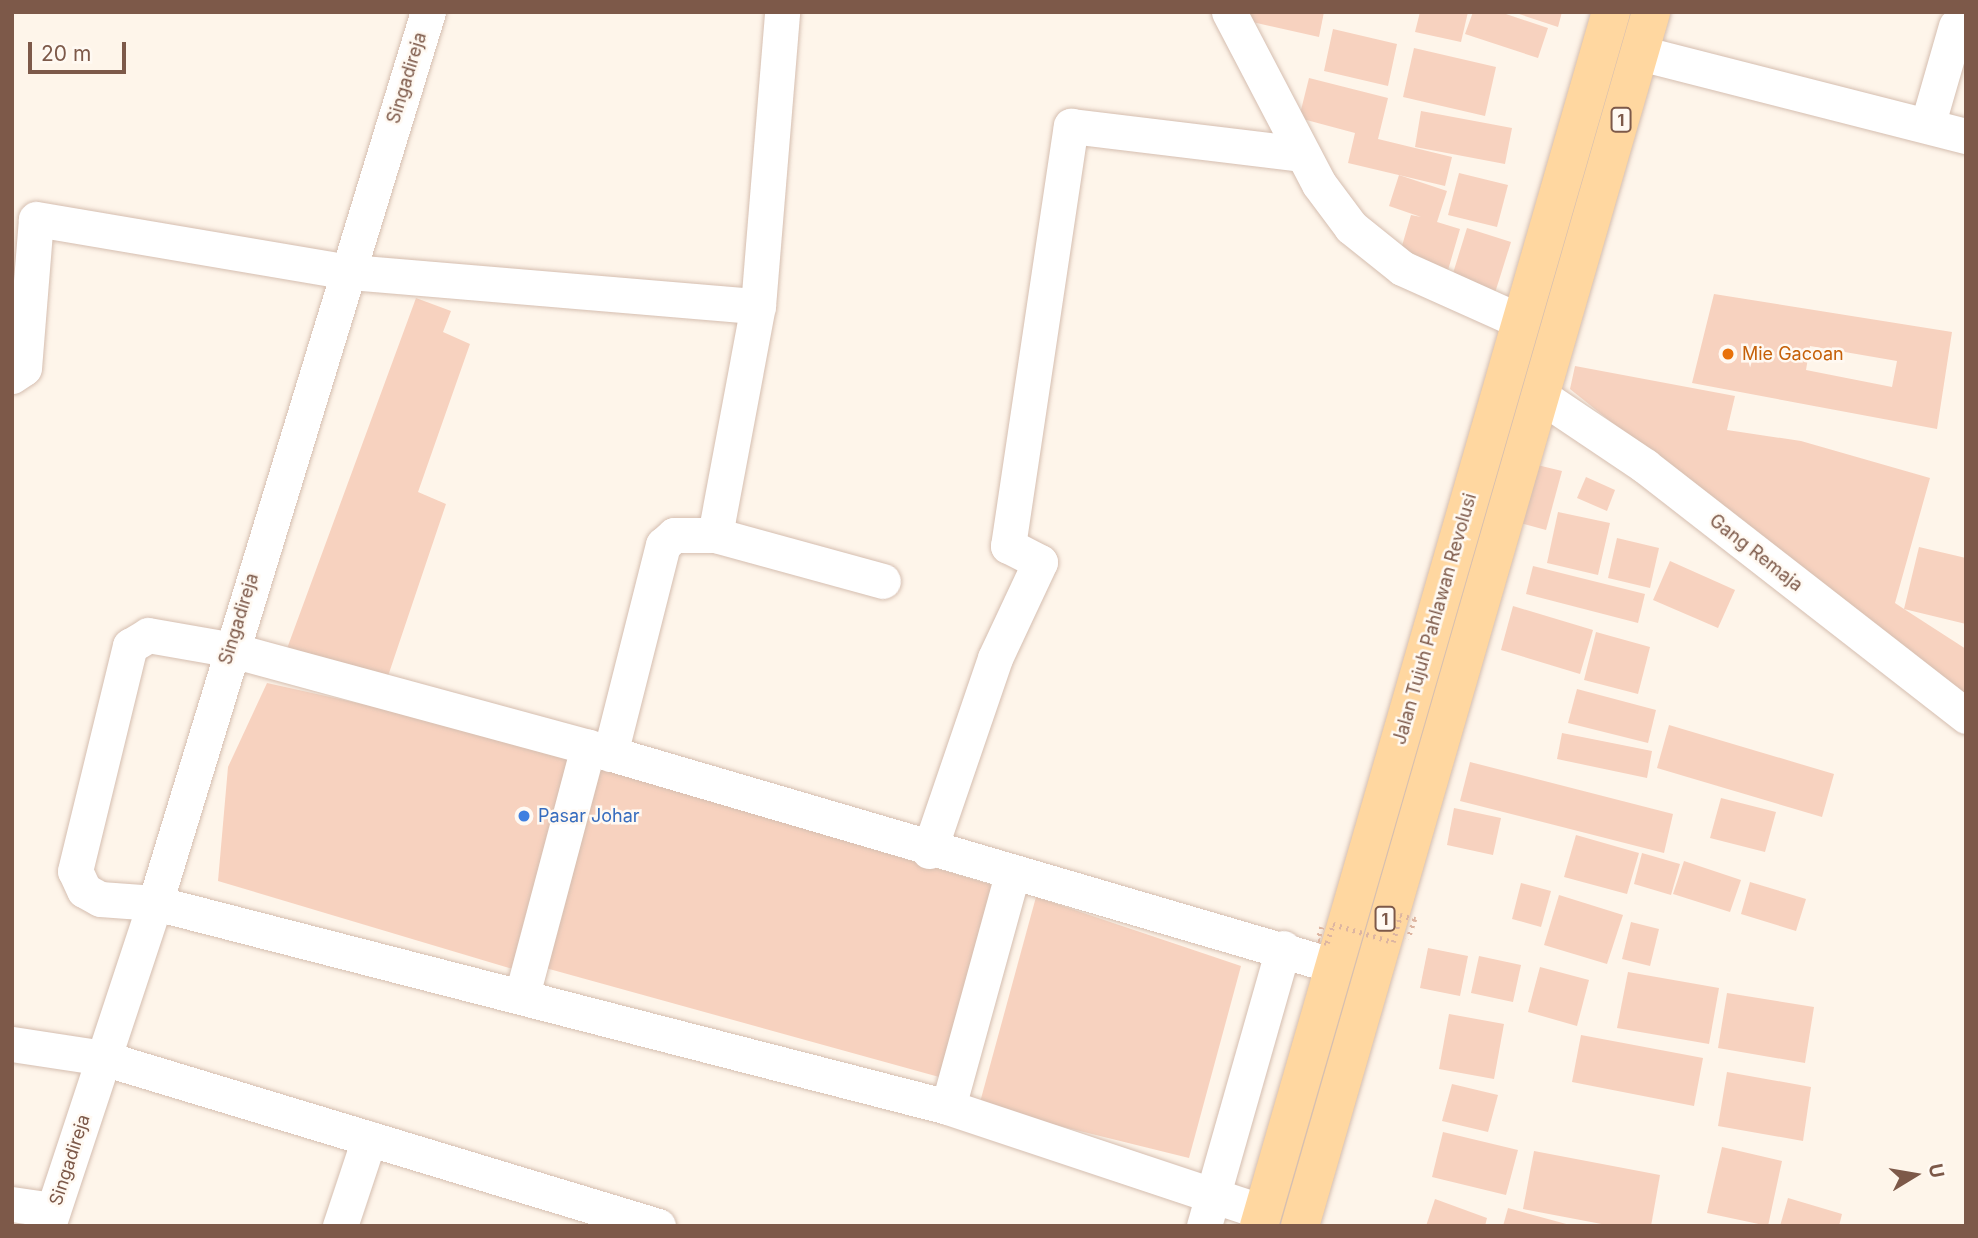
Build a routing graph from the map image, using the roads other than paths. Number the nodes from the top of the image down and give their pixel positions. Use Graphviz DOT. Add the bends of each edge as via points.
graph roads {
  1 [pos="428,12"];
  2 [pos="782,12"];
  3 [pos="1229,12"];
  4 [pos="1611,12"];
  5 [pos="1651,12"];
  6 [pos="1956,26"];
  7 [pos="1640,53"];
  8 [pos="1928,123"];
  9 [pos="1966,136"];
  10 [pos="1302,154"];
  11 [pos="24,218"];
  12 [pos="350,272"];
  13 [pos="758,306"];
  14 [pos="1520,321"];
  15 [pos="12,376"];
  16 [pos="1541,396"];
  17 [pos="715,535"];
  18 [pos="883,581"];
  19 [pos="228,649"];
  20 [pos="1966,716"];
  21 [pos="599,750"];
  22 [pos="929,851"];
  23 [pos="1012,875"];
  24 [pos="155,903"];
  25 [pos="1283,948"];
  26 [pos="1335,966"];
  27 [pos="522,995"];
  28 [pos="12,1044"];
  29 [pos="103,1058"];
  30 [pos="948,1107"];
  31 [pos="369,1139"];
  32 [pos="12,1204"];
  33 [pos="1210,1209"];
  34 [pos="51,1218"];
  35 [pos="1261,1219"];
  36 [pos="340,1226"];
  37 [pos="659,1226"];
  38 [pos="1300,1226"];
  1 -- 12 [label="street, Singadireja"];
  2 -- 13 [label="street"];
  3 -- 10 [label="street"];
  4 -- 14 [label="main road, Jalan Tujuh Pahlawan Revolusi / 1"];
  5 -- 7 [label="main road, Jalan Tujuh Pahlawan Revolusi / 1"];
  6 -- 8 [label="street"];
  7 -- 8 [label="street"];
  7 -- 16 [label="main road, Jalan Tujuh Pahlawan Revolusi / 1"];
  8 -- 9 [label="street"];
  10 -- 14 [label="street" via="1373,250"];
  10 -- 22 [label="street" via="1071,126 1007,546 1040,562 995,658"];
  11 -- 12 [label="street"];
  11 -- 15 [label="street" via="24,368"];
  12 -- 13 [label="street"];
  12 -- 19 [label="street, Singadireja"];
  13 -- 17 [label="street"];
  14 -- 26 [label="main road, Jalan Tujuh Pahlawan Revolusi / 1"];
  16 -- 20 [label="street, Gang Remaja" via="1645,467"];
  16 -- 38 [label="main road, Jalan Tujuh Pahlawan Revolusi / 1"];
  17 -- 18 [label="street"];
  17 -- 21 [label="street" via="690,531 663,545"];
  19 -- 21 [label="street"];
  19 -- 24 [label="street, Singadireja"];
  19 -- 24 [label="street" via="148,635 130,646 75,871 84,890 100,899"];
  21 -- 22 [label="street"];
  21 -- 27 [label="street"];
  22 -- 23 [label="street"];
  23 -- 25 [label="street"];
  23 -- 30 [label="street"];
  24 -- 27 [label="street"];
  24 -- 29 [label="street, Singadireja"];
  25 -- 26 [label="street"];
  25 -- 33 [label="street"];
  26 -- 35 [label="main road, Jalan Tujuh Pahlawan Revolusi / 1"];
  27 -- 30 [label="street"];
  28 -- 29 [label="street"];
  29 -- 31 [label="street"];
  29 -- 34 [label="street, Singadireja"];
  30 -- 33 [label="street"];
  31 -- 36 [label="street"];
  31 -- 37 [label="street"];
  32 -- 34 [label="street"];
  33 -- 35 [label="street"];
}
